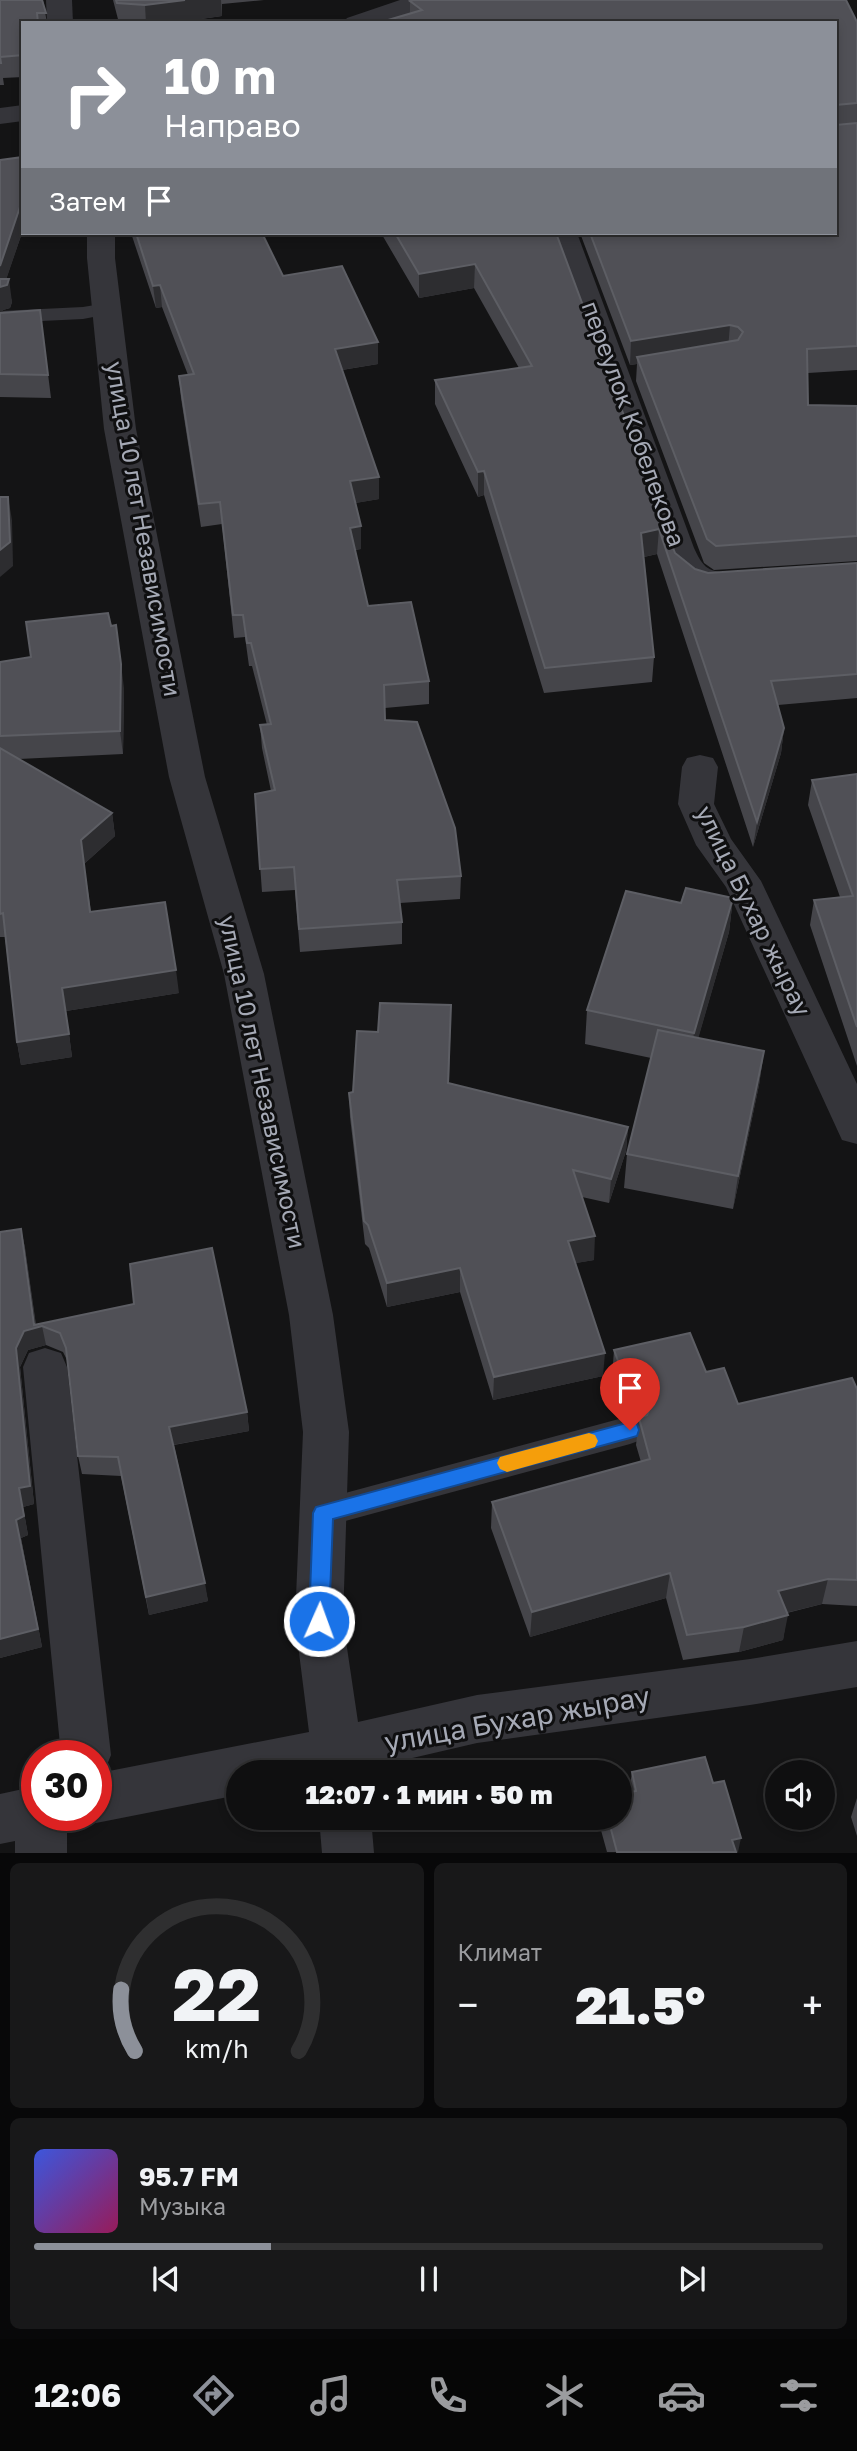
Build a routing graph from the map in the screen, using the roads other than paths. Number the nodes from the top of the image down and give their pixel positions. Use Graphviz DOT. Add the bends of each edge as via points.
graph roads {
  1 [pos="59,0"];
  2 [pos="425,0"];
  3 [pos="60,21"];
  4 [pos="362,21"];
  5 [pos="21,113"];
  6 [pos="0,116"];
  7 [pos="101,235"];
  8 [pos="564,235"];
  9 [pos="107,309"];
  10 [pos="0,317"];
  11 [pos="757,580"];
  12 [pos="699,767"];
  13 [pos="857,1128"];
  14 [pos="46,1367"];
  15 [pos="630,1430"];
  16 [pos="323,1513"];
  17 [pos="857,1664"];
  18 [pos="84,1740"];
  19 [pos="339,1760"];
  20 [pos="345,1760"];
  21 [pos="226,1779"];
  22 [pos="112,1796"];
  23 [pos="21,1814"];
  24 [pos="0,1819"];
  25 [pos="346,1830"];
  26 [pos="41,1831"];
  27 [pos="41,1853"];
  28 [pos="348,1853"];
  1 -- 3 [label="street"];
  2 -- 4 [label="street"];
  5 -- 6 [label="street"];
  7 -- 9 [label="street, улица 10 лет Независимости"];
  8 -- 11 [label="street, переулок Кобелекова" via="629,374 687,570 706,584"];
  9 -- 10 [label="lane"];
  9 -- 16 [label="street, улица 10 лет Независимости" via="120,429 187,776 244,974 311,1315 326,1432"];
  12 -- 13 [label="street, улица Бухар жырау" via="696,804 715,845 742,881"];
  14 -- 18 [label="street"];
  15 -- 16 [label="lane"];
  16 -- 19 [label="street, улица 10 лет Независимости" via="319,1621"];
  17 -- 20 [label="street, улица Бухар жырау" via="477,1719"];
  21 -- 22 [label="street, улица Бухар жырау"];
  23 -- 24 [label="street"];
  25 -- 28 [label="street"];
  26 -- 27 [label="street"];
}
